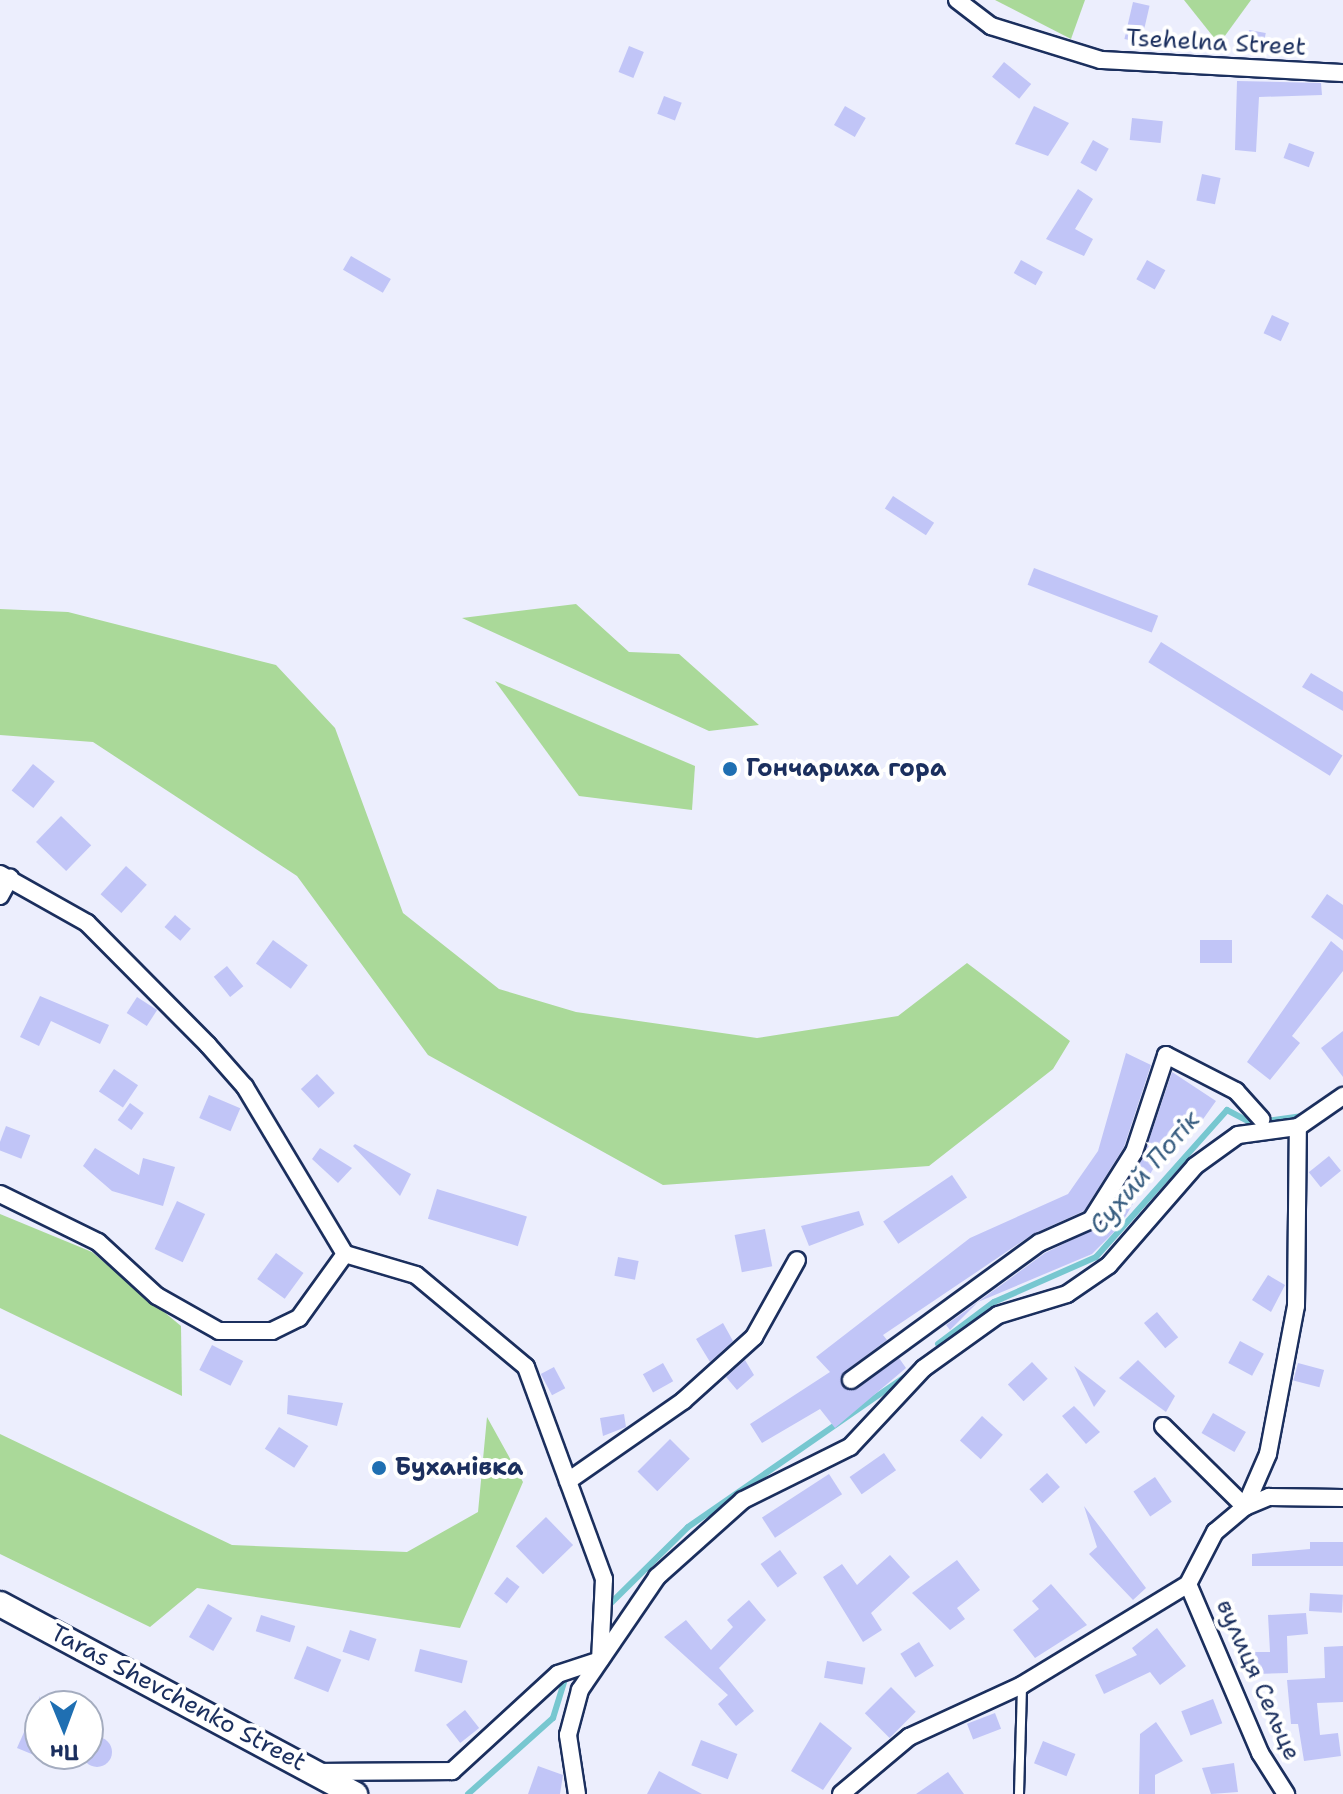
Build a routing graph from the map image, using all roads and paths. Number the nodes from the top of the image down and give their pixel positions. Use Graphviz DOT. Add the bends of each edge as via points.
graph roads {
  1 [pos="957,0"];
  2 [pos="1343,73"];
  3 [pos="5,876"];
  4 [pos="0,896"];
  5 [pos="1343,1096"];
  6 [pos="1261,1119"];
  7 [pos="1298,1127"];
  8 [pos="0,1194"];
  9 [pos="345,1254"];
  10 [pos="797,1260"];
  11 [pos="851,1380"];
  12 [pos="1163,1426"];
  13 [pos="568,1481"];
  14 [pos="1343,1498"];
  15 [pos="1245,1507"];
  16 [pos="1188,1584"];
  17 [pos="0,1604"];
  18 [pos="600,1660"];
  19 [pos="1022,1685"];
  20 [pos="318,1771"];
  21 [pos="345,1792"];
  22 [pos="577,1794"];
  23 [pos="841,1794"];
  24 [pos="1019,1794"];
  25 [pos="1286,1794"];
  1 -- 2 [label="street, Tsehelna Street" via="991,26 1101,60"];
  3 -- 4 [label="street"];
  3 -- 9 [label="street" via="87,923 208,1045 245,1087"];
  5 -- 7 [label="street"];
  6 -- 11 [label="street" via="1236,1091 1166,1055 1134,1152 1091,1220 1039,1243"];
  7 -- 15 [label="street" via="1296,1306 1268,1454"];
  7 -- 18 [label="street" via="1238,1135 1195,1166 1109,1265 1067,1294 998,1315 924,1368 850,1447 743,1500 657,1577"];
  8 -- 9 [label="street" via="98,1242 157,1296 219,1331 272,1331 299,1318"];
  9 -- 13 [label="street" via="416,1275 526,1367"];
  10 -- 13 [label="street" via="754,1337 683,1401"];
  12 -- 15 [label="street"];
  13 -- 18 [label="street" via="604,1579"];
  14 -- 15 [label="street" via="1269,1497"];
  15 -- 16 [label="street" via="1215,1532"];
  16 -- 19 [label="street"];
  16 -- 25 [label="street, вулиця Сельце" via="1260,1753"];
  17 -- 20 [label="street, Taras Shevchenko Street"];
  18 -- 20 [label="street" via="558,1674 452,1771"];
  18 -- 22 [label="street" via="580,1690 568,1735"];
  19 -- 23 [label="street" via="909,1737"];
  19 -- 24 [label="lane"];
  20 -- 21 [label="street, Taras Shevchenko Street"];
}
